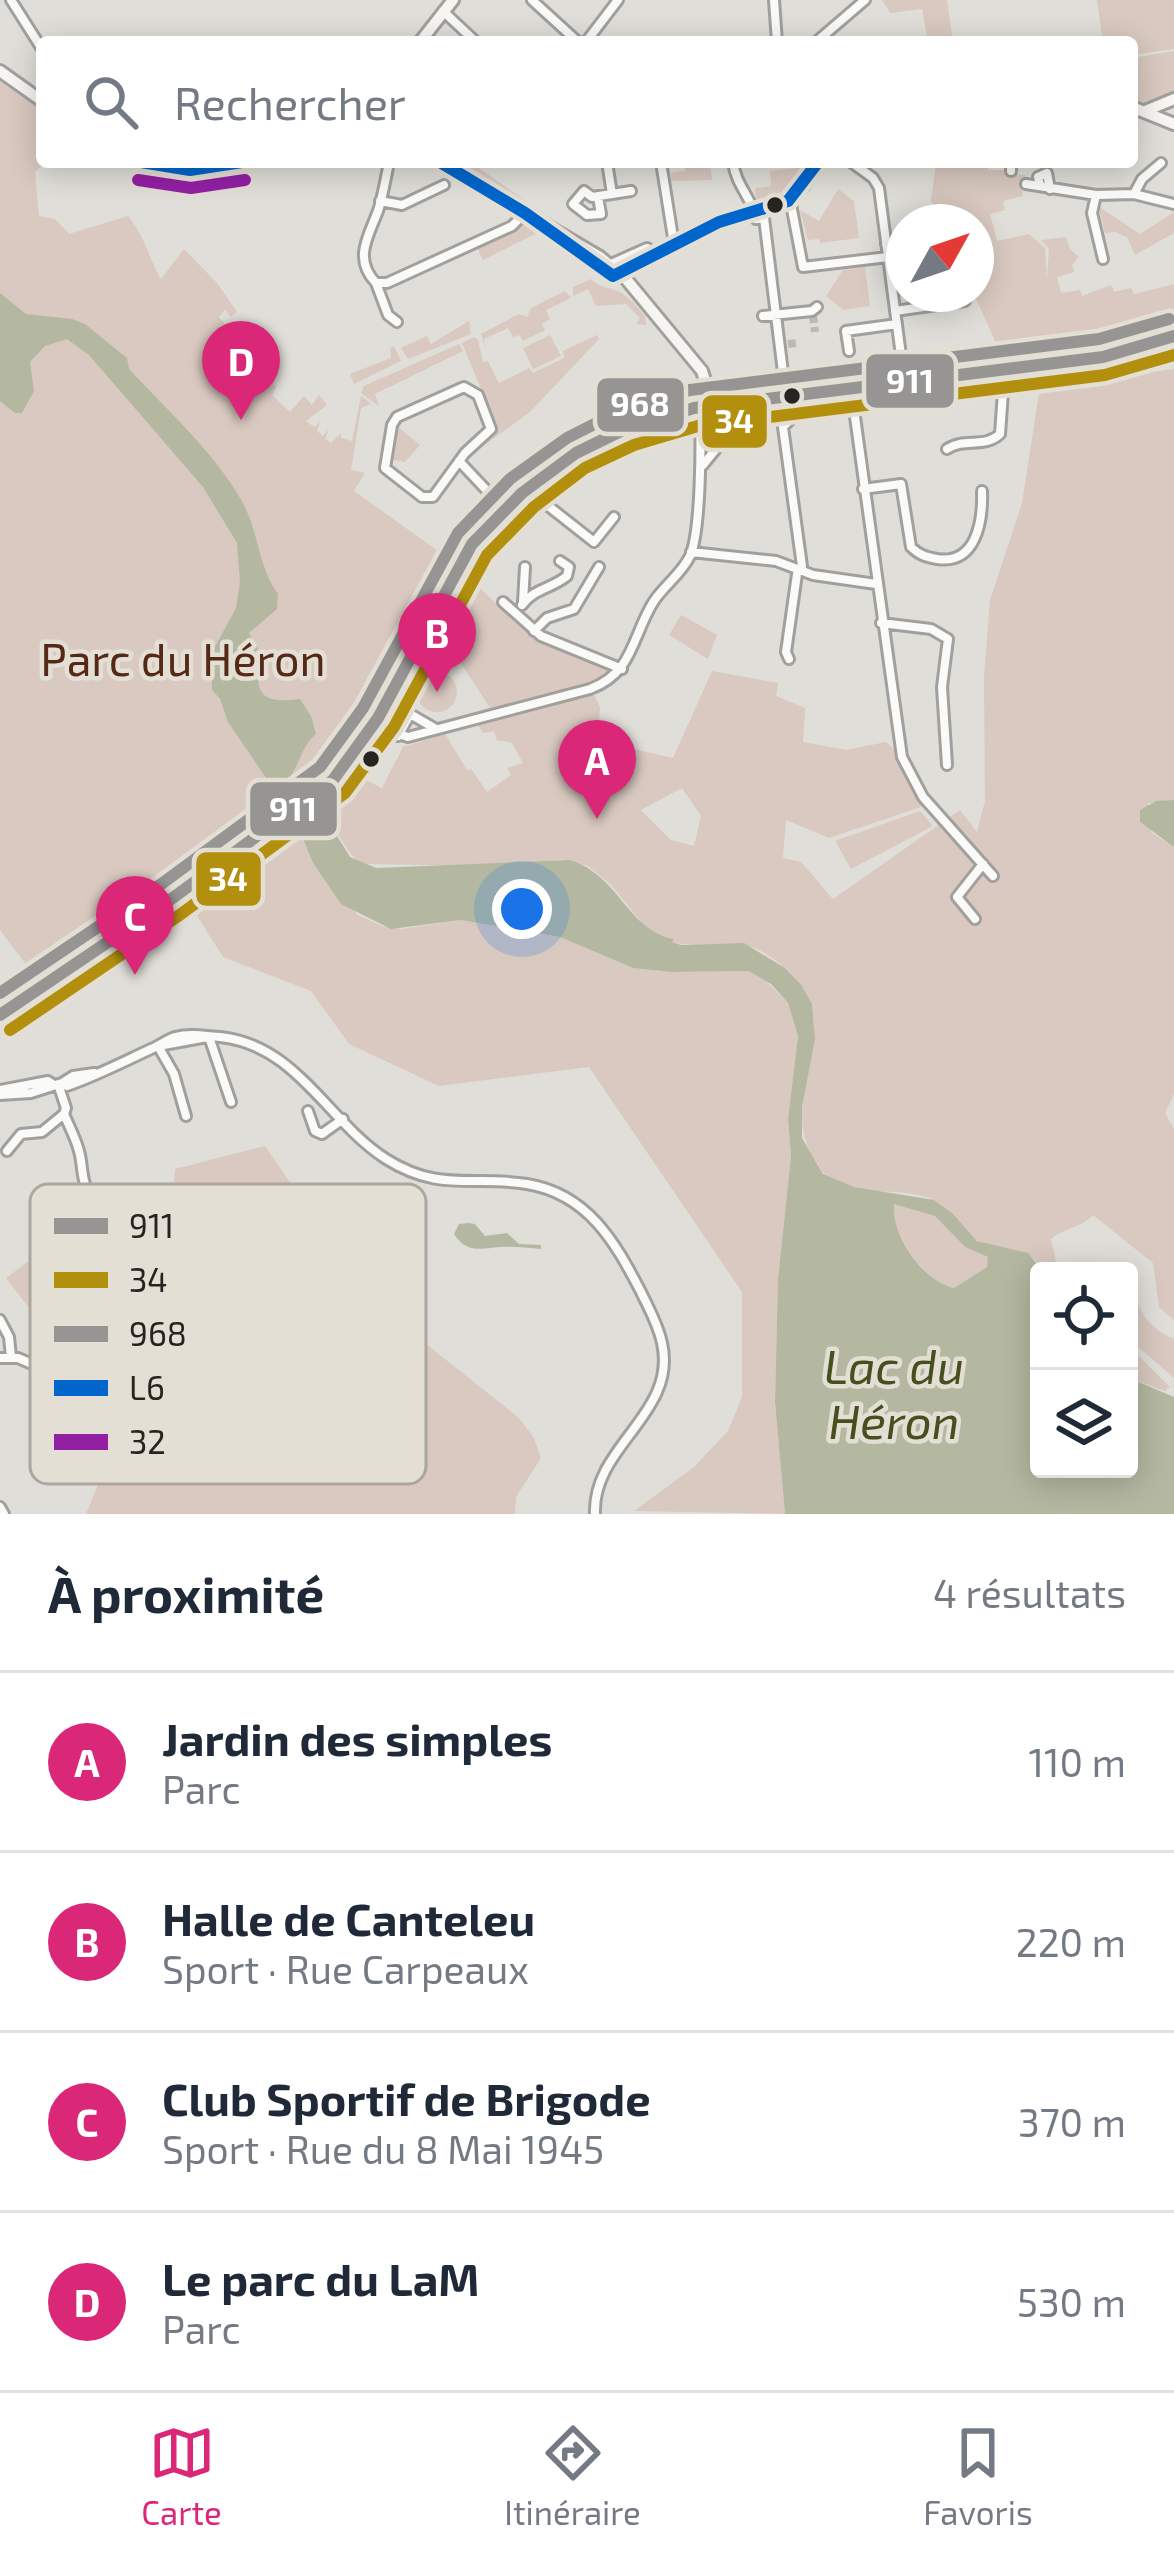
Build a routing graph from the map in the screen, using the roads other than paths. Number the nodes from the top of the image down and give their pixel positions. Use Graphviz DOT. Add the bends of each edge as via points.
graph roads {
  1 [pos="11,0"];
  2 [pos="453,0"];
  3 [pos="532,0"];
  4 [pos="618,0"];
  5 [pos="774,0"];
  6 [pos="865,0"];
  7 [pos="443,11"];
  8 [pos="424,36"];
  9 [pos="470,36"];
  10 [pos="575,36"];
  11 [pos="587,36"];
  12 [pos="777,36"];
  13 [pos="823,36"];
  14 [pos="36,40"];
  15 [pos="0,67"];
  16 [pos="36,93"];
  17 [pos="1170,103"];
  18 [pos="1138,109"];
  19 [pos="1138,110"];
  20 [pos="1171,124"];
  21 [pos="1161,163"];
  22 [pos="388,168"];
  23 [pos="453,168"];
  24 [pos="608,168"];
  25 [pos="662,168"];
  26 [pos="734,168"];
  27 [pos="814,168"];
  28 [pos="858,168"];
  29 [pos="1027,184"];
  30 [pos="444,185"];
  31 [pos="631,191"];
  32 [pos="612,194"];
  33 [pos="1134,194"];
  34 [pos="1096,195"];
  35 [pos="793,196"];
  36 [pos="598,197"];
  37 [pos="380,202"];
  38 [pos="1174,204"];
  39 [pos="754,210"];
  40 [pos="525,213"];
  41 [pos="674,240"];
  42 [pos="886,244"];
  43 [pos="886,257"];
  44 [pos="1102,259"];
  45 [pos="612,270"];
  46 [pos="376,284"];
  47 [pos="814,311"];
  48 [pos="896,312"];
  49 [pos="777,315"];
  50 [pos="763,316"];
  51 [pos="397,322"];
  52 [pos="897,324"];
  53 [pos="1174,336"];
  54 [pos="849,351"];
  55 [pos="1174,354"];
  56 [pos="1003,375"];
  57 [pos="905,387"];
  58 [pos="852,392"];
  59 [pos="787,400"];
  60 [pos="707,410"];
  61 [pos="947,449"];
  62 [pos="459,460"];
  63 [pos="700,472"];
  64 [pos="863,490"];
  65 [pos="530,491"];
  66 [pos="982,491"];
  67 [pos="507,513"];
  68 [pos="614,517"];
  69 [pos="691,552"];
  70 [pos="560,561"];
  71 [pos="525,567"];
  72 [pos="599,567"];
  73 [pos="800,570"];
  74 [pos="876,584"];
  75 [pos="503,602"];
  76 [pos="519,609"];
  77 [pos="881,623"];
  78 [pos="534,632"];
  79 [pos="789,659"];
  80 [pos="622,669"];
  81 [pos="377,727"];
  82 [pos="436,729"];
  83 [pos="398,736"];
  84 [pos="946,765"];
  85 [pos="982,865"];
  86 [pos="993,876"];
  87 [pos="975,919"];
  88 [pos="0,1018"];
  89 [pos="209,1037"];
  90 [pos="158,1046"];
  91 [pos="58,1084"];
  92 [pos="0,1092"];
  93 [pos="231,1102"];
  94 [pos="308,1111"];
  95 [pos="64,1114"];
  96 [pos="187,1116"];
  97 [pos="343,1120"];
  98 [pos="7,1151"];
  99 [pos="84,1184"];
  100 [pos="0,1320"];
  101 [pos="5,1358"];
  102 [pos="595,1514"];
  1 -- 14 [label="street"];
  2 -- 7 [label="main road"];
  3 -- 10 [label="street"];
  4 -- 11 [label="street"];
  5 -- 12 [label="street"];
  6 -- 13 [label="street"];
  7 -- 8 [label="main road"];
  7 -- 9 [label="street"];
  15 -- 16 [label="main road"];
  17 -- 18 [label="main road"];
  17 -- 20 [label="main road" via="1162,113"];
  19 -- 20 [label="main road"];
  21 -- 33 [label="street"];
  22 -- 37 [label="street"];
  23 -- 40 [label="main road"];
  24 -- 32 [label="street"];
  25 -- 41 [label="street"];
  26 -- 39 [label="street"];
  27 -- 35 [label="main road"];
  28 -- 42 [label="street" via="877,184"];
  29 -- 34 [label="street"];
  30 -- 37 [label="street" via="402,205"];
  31 -- 32 [label="street"];
  32 -- 36 [label="street"];
  33 -- 34 [label="street"];
  33 -- 38 [label="street"];
  34 -- 44 [label="street"];
  35 -- 39 [label="main road"];
  35 -- 43 [label="street" via="803,267"];
  37 -- 46 [label="street" via="363,251"];
  39 -- 41 [label="main road" via="719,215"];
  39 -- 49 [label="street" via="764,218"];
  40 -- 45 [label="main road"];
  40 -- 46 [label="street"];
  41 -- 45 [label="main road"];
  45 -- 60 [label="main road" via="707,380"];
  46 -- 51 [label="street"];
  47 -- 49 [label="street"];
  48 -- 52 [label="street"];
  49 -- 50 [label="street"];
  49 -- 59 [label="street"];
  52 -- 54 [label="street" via="846,331"];
  52 -- 57 [label="street"];
  53 -- 56 [label="main road"];
  55 -- 56 [label="main road"];
  56 -- 57 [label="main road"];
  56 -- 61 [label="street" via="1000,434"];
  57 -- 58 [label="main road"];
  58 -- 59 [label="main road"];
  58 -- 64 [label="street"];
  59 -- 60 [label="main road"];
  59 -- 73 [label="street" via="783,427"];
  60 -- 63 [label="street"];
  60 -- 63 [label="street" via="716,449"];
  60 -- 65 [label="main road" via="614,434"];
  62 -- 62 [label="street" via="433,497 418,496 385,468 392,423 468,387 490,430"];
  62 -- 67 [label="street"];
  63 -- 69 [label="street"];
  64 -- 66 [label="street" via="901,484 911,547 954,560 970,550"];
  64 -- 74 [label="street"];
  65 -- 67 [label="main road"];
  65 -- 68 [label="street" via="594,542"];
  67 -- 81 [label="main road"];
  69 -- 73 [label="street"];
  69 -- 80 [label="street" via="652,604"];
  70 -- 76 [label="street" via="568,576 535,590"];
  71 -- 76 [label="street"];
  72 -- 78 [label="street" via="574,610 547,618"];
  73 -- 74 [label="street"];
  73 -- 79 [label="street"];
  74 -- 77 [label="street"];
  75 -- 76 [label="street"];
  76 -- 78 [label="street"];
  77 -- 84 [label="street" via="932,628 948,639"];
  77 -- 85 [label="street" via="905,766"];
  78 -- 80 [label="street"];
  80 -- 82 [label="street" via="590,689"];
  81 -- 83 [label="street"];
  81 -- 88 [label="main road" via="348,773"];
  82 -- 83 [label="street"];
  82 -- 83 [label="street" via="410,714"];
  85 -- 86 [label="street"];
  85 -- 87 [label="street" via="957,897"];
  89 -- 90 [label="street" via="177,1036"];
  89 -- 93 [label="street"];
  89 -- 97 [label="street" via="269,1052"];
  90 -- 91 [label="street"];
  90 -- 96 [label="street"];
  91 -- 92 [label="street"];
  91 -- 95 [label="street"];
  94 -- 97 [label="street" via="322,1134"];
  95 -- 98 [label="street" via="42,1132 21,1134"];
  95 -- 99 [label="street"];
  97 -- 102 [label="street" via="380,1155 415,1173 560,1195 615,1243 658,1326 665,1366 652,1407 601,1477"];
  100 -- 101 [label="street" via="9,1337"];
}
